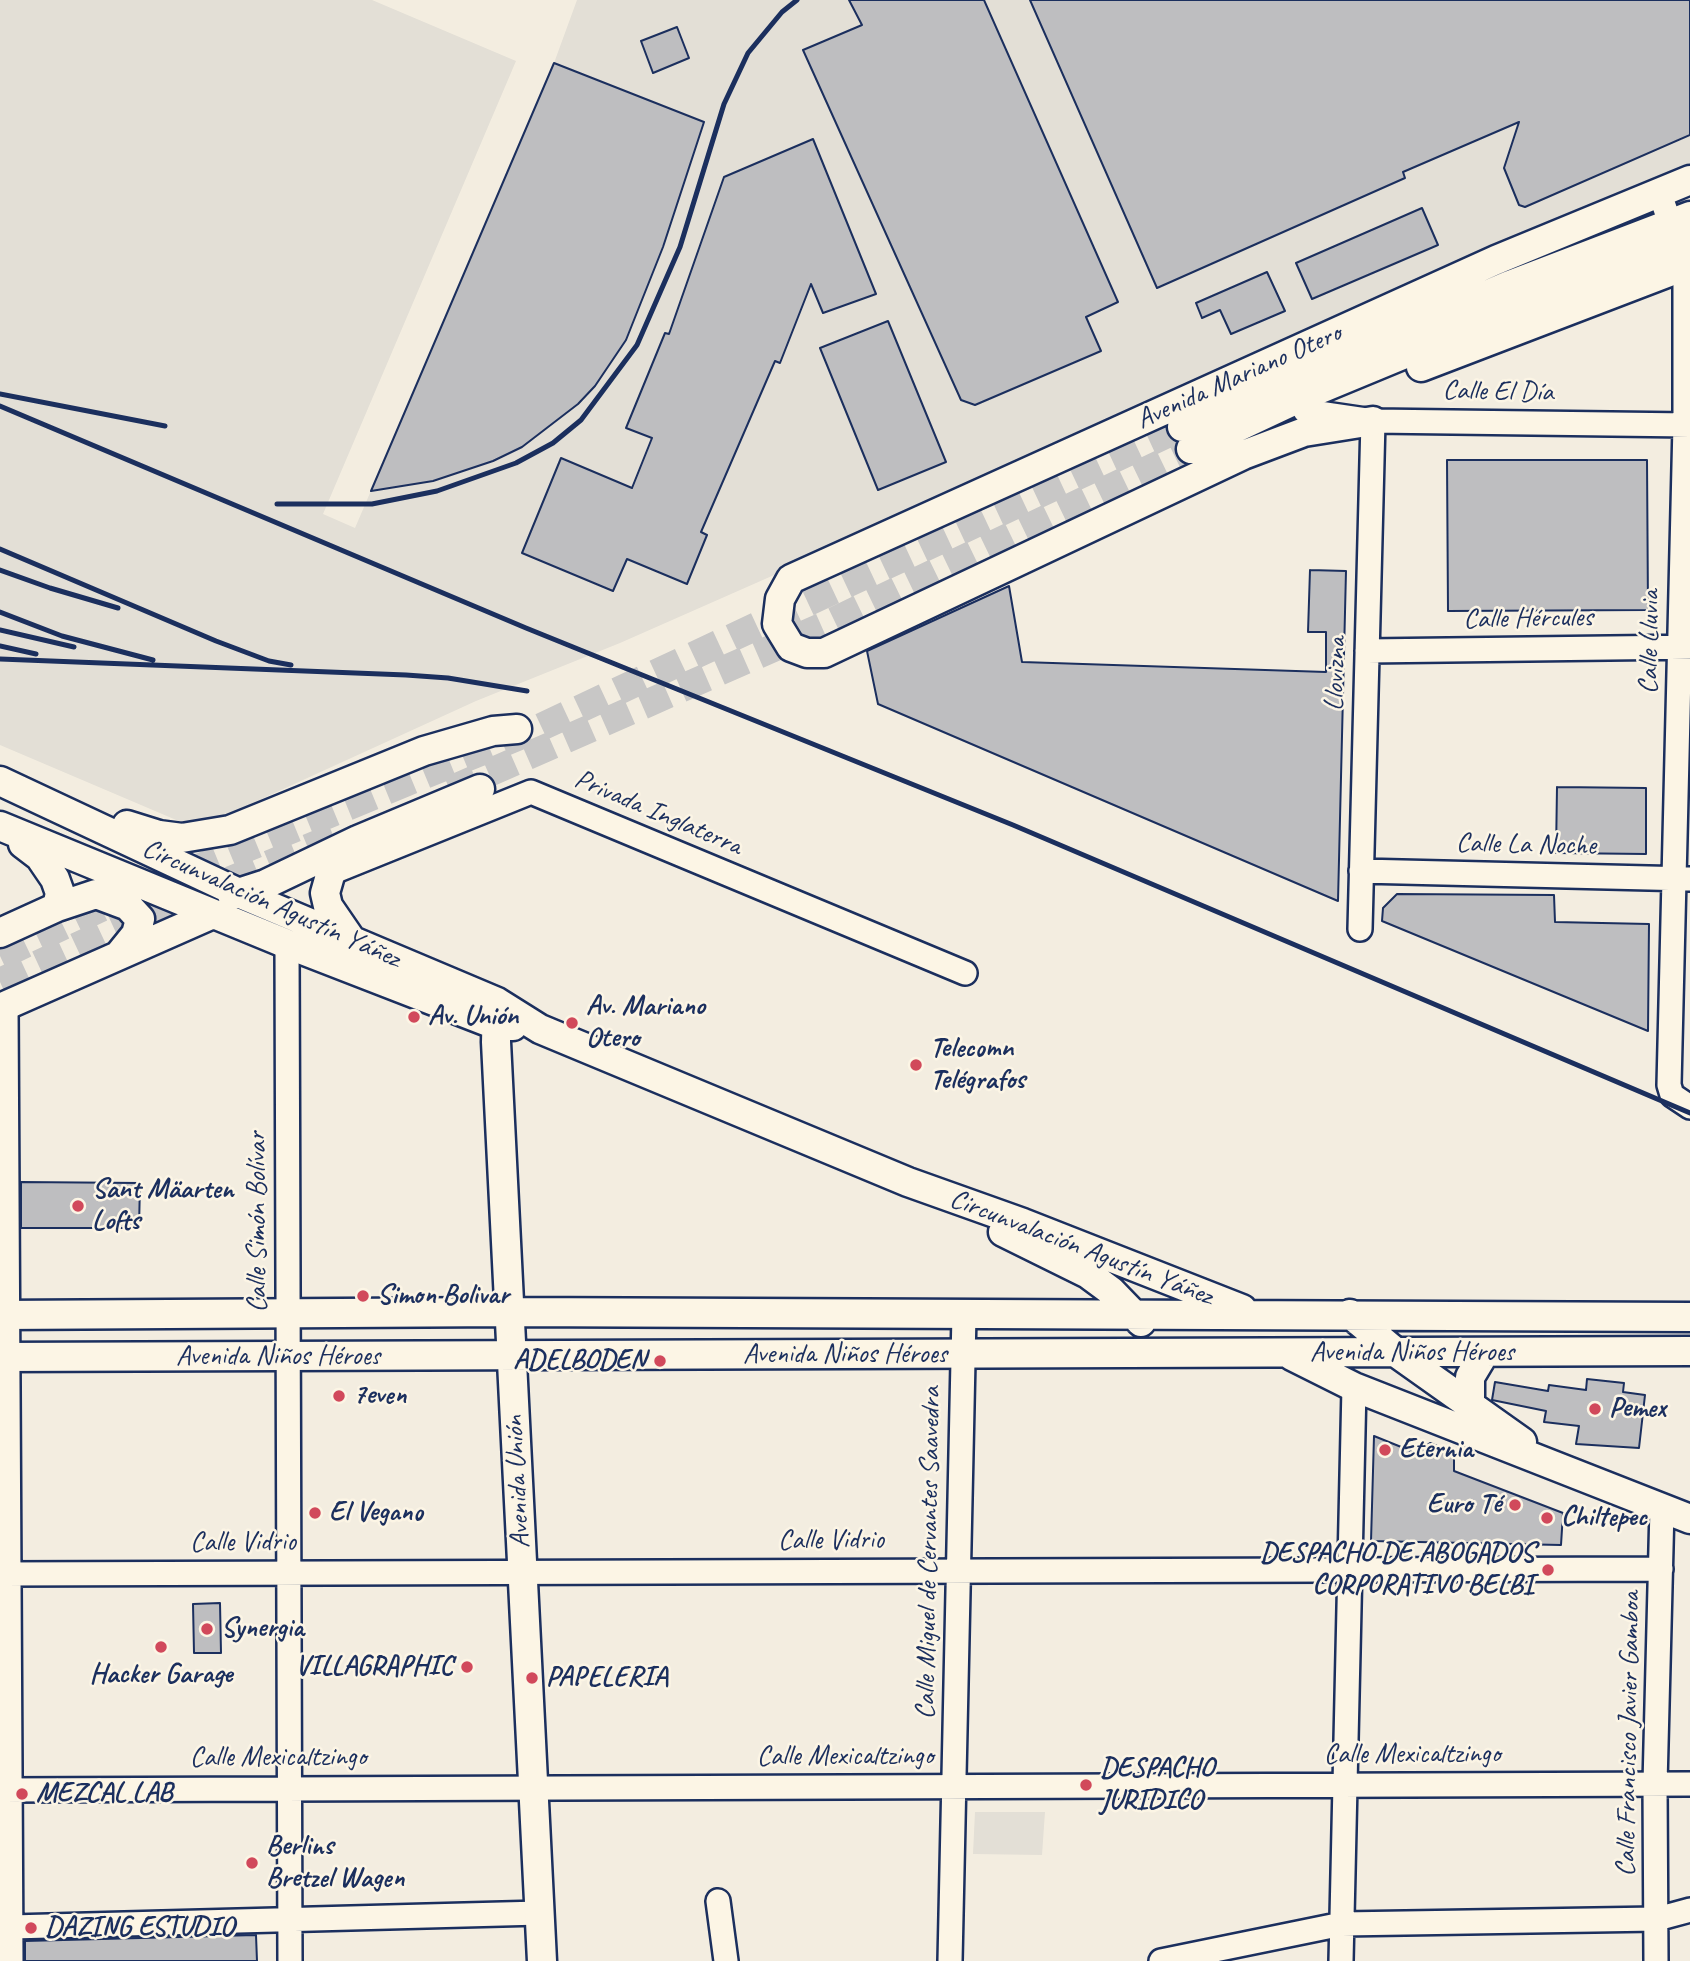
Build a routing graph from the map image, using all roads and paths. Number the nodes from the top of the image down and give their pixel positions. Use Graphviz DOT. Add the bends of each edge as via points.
graph roads {
  1 [pos="1673,188"];
  2 [pos="1685,238"];
  3 [pos="1305,411"];
  4 [pos="1373,421"];
  5 [pos="1687,425"];
  6 [pos="1685,647"];
  7 [pos="1367,651"];
  8 [pos="517,729"];
  9 [pos="0,782"];
  10 [pos="480,789"];
  11 [pos="26,793"];
  12 [pos="0,828"];
  13 [pos="358,840"];
  14 [pos="90,865"];
  15 [pos="1361,871"];
  16 [pos="328,874"];
  17 [pos="1683,879"];
  18 [pos="241,894"];
  19 [pos="57,907"];
  20 [pos="213,914"];
  21 [pos="1360,929"];
  22 [pos="0,933"];
  23 [pos="352,941"];
  24 [pos="287,944"];
  25 [pos="119,955"];
  26 [pos="965,973"];
  27 [pos="3,1007"];
  28 [pos="497,1013"];
  29 [pos="1681,1101"];
  30 [pos="908,1182"];
  31 [pos="510,1312"];
  32 [pos="288,1313"];
  33 [pos="964,1314"];
  34 [pos="1254,1314"];
  35 [pos="1350,1314"];
  36 [pos="4,1315"];
  37 [pos="1136,1315"];
  38 [pos="1690,1317"];
  39 [pos="1690,1351"];
  40 [pos="1485,1352"];
  41 [pos="1628,1352"];
  42 [pos="1168,1353"];
  43 [pos="1286,1353"];
  44 [pos="963,1354"];
  45 [pos="1398,1354"];
  46 [pos="4,1357"];
  47 [pos="288,1357"];
  48 [pos="512,1357"];
  49 [pos="1690,1362"];
  50 [pos="1354,1387"];
  51 [pos="1470,1405"];
  52 [pos="1550,1462"];
  53 [pos="1662,1508"];
  54 [pos="1690,1519"];
  55 [pos="1661,1569"];
  56 [pos="1350,1570"];
  57 [pos="959,1571"];
  58 [pos="523,1572"];
  59 [pos="289,1573"];
  60 [pos="4,1574"];
  61 [pos="1656,1784"];
  62 [pos="1690,1784"];
  63 [pos="1345,1785"];
  64 [pos="954,1786"];
  65 [pos="534,1787"];
  66 [pos="289,1788"];
  67 [pos="5,1790"];
  68 [pos="718,1901"];
  69 [pos="1690,1910"];
  70 [pos="540,1913"];
  71 [pos="290,1919"];
  72 [pos="1657,1919"];
  73 [pos="1342,1924"];
  74 [pos="11,1927"];
  75 [pos="11,1961"];
  76 [pos="290,1961"];
  77 [pos="542,1961"];
  78 [pos="726,1961"];
  79 [pos="950,1961"];
  80 [pos="1161,1961"];
  81 [pos="1341,1961"];
  82 [pos="1656,1961"];
  1 -- 2 [label="street"];
  1 -- 4 [label="main road, Avenida Mariano Otero" via="1496,260 792,579 778,607 777,624 782,636 799,651 824,653 1243,455 1304,432"];
  2 -- 3 [label="main road, Avenida Mariano Otero"];
  2 -- 3 [label="main road, Avenida Mariano Otero" via="1193,439"];
  2 -- 5 [label="street, Calle Lluvia"];
  3 -- 4 [label="street, Calle El Día"];
  4 -- 5 [label="street, Calle El Día"];
  4 -- 7 [label="street, Llovizna"];
  5 -- 6 [label="street, Calle Lluvia"];
  6 -- 7 [label="street, Calle Hércules"];
  6 -- 17 [label="street, Calle Lluvia"];
  7 -- 15 [label="street, Llovizna"];
  8 -- 11 [label="main road" via="493,731 424,751 230,830 206,835 159,835"];
  9 -- 11 [label="main road, Circunvalación Agustín Yáñez"];
  10 -- 13 [label="main road"];
  11 -- 18 [label="main road, Circunvalación Agustín Yáñez"];
  12 -- 14 [label="main road, Circunvalación Agustín Yáñez"];
  12 -- 19 [label="main road" via="48,866 61,893"];
  13 -- 16 [label="main road"];
  13 -- 18 [label="main road"];
  14 -- 18 [label="main road" via="133,868 207,893"];
  14 -- 20 [label="main road, Circunvalación Agustín Yáñez"];
  15 -- 17 [label="street, Calle La Noche"];
  15 -- 21 [label="street, Llovizna"];
  16 -- 23 [label="main road" via="328,906"];
  16 -- 26 [label="street, Privada Inglaterra" via="531,792"];
  17 -- 29 [label="street, Calle Lluvia" via="1669,1085"];
  18 -- 23 [label="main road, Circunvalación Agustín Yáñez"];
  19 -- 22 [label="main road"];
  19 -- 25 [label="main road" via="96,894 136,912 140,926"];
  20 -- 24 [label="main road, Circunvalación Agustín Yáñez"];
  20 -- 25 [label="main road"];
  23 -- 28 [label="main road, Circunvalación Agustín Yáñez"];
  24 -- 28 [label="main road, Circunvalación Agustín Yáñez"];
  24 -- 32 [label="street, Calle Simón Bolívar"];
  25 -- 27 [label="main road"];
  27 -- 36 [label="street"];
  28 -- 30 [label="main road, Circunvalación Agustín Yáñez"];
  28 -- 31 [label="main road, Avenida Unión"];
  30 -- 34 [label="main road, Circunvalación Agustín Yáñez"];
  30 -- 37 [label="main road, Circunvalación Agustín Yáñez" via="1088,1274"];
  31 -- 32 [label="main road, Avenida Niños Héroes"];
  31 -- 33 [label="main road, Avenida Niños Héroes"];
  31 -- 48 [label="main road, Avenida Unión"];
  32 -- 36 [label="main road, Avenida Niños Héroes"];
  32 -- 47 [label="street, Calle Simón Bolívar"];
  33 -- 37 [label="main road, Avenida Niños Héroes"];
  33 -- 44 [label="street, Calle Miguel de Cervantes Saavedra"];
  34 -- 35 [label="main road, Avenida Niños Héroes"];
  34 -- 37 [label="main road, Avenida Niños Héroes"];
  35 -- 38 [label="main road, Avenida Niños Héroes"];
  35 -- 45 [label="main road"];
  36 -- 46 [label="street"];
  37 -- 42 [label="main road, Circunvalación Agustín Yáñez"];
  39 -- 41 [label="main road, Avenida Niños Héroes"];
  40 -- 41 [label="main road, Avenida Niños Héroes"];
  40 -- 45 [label="main road, Avenida Niños Héroes"];
  40 -- 51 [label="main road" via="1470,1377"];
  41 -- 49 [label="street"];
  42 -- 43 [label="main road, Avenida Niños Héroes"];
  42 -- 44 [label="main road, Avenida Niños Héroes"];
  43 -- 45 [label="main road, Avenida Niños Héroes"];
  43 -- 50 [label="main road"];
  44 -- 48 [label="main road, Avenida Niños Héroes"];
  44 -- 57 [label="street, Calle Miguel de Cervantes Saavedra"];
  45 -- 51 [label="main road"];
  46 -- 47 [label="main road, Avenida Niños Héroes"];
  46 -- 60 [label="street"];
  47 -- 48 [label="main road, Avenida Niños Héroes"];
  47 -- 59 [label="street, Calle Simón Bolívar"];
  48 -- 58 [label="main road, Avenida Unión"];
  50 -- 52 [label="main road"];
  50 -- 56 [label="street"];
  51 -- 52 [label="main road"];
  52 -- 53 [label="main road"];
  53 -- 54 [label="main road"];
  53 -- 55 [label="street, Calle Francisco Javier Gamboa"];
  55 -- 56 [label="street, Calle Vidrio"];
  55 -- 61 [label="street, Calle Francisco Javier Gamboa"];
  56 -- 57 [label="street, Calle Vidrio"];
  56 -- 63 [label="street"];
  57 -- 58 [label="street, Calle Vidrio"];
  57 -- 64 [label="street, Calle Miguel de Cervantes Saavedra"];
  58 -- 59 [label="street, Calle Vidrio"];
  58 -- 65 [label="main road, Avenida Unión"];
  59 -- 60 [label="street, Calle Vidrio"];
  59 -- 66 [label="street, Calle Simón Bolívar"];
  60 -- 67 [label="street"];
  61 -- 62 [label="street, Calle Mexicaltzingo"];
  61 -- 63 [label="street, Calle Mexicaltzingo"];
  61 -- 72 [label="street, Calle Francisco Javier Gamboa"];
  63 -- 64 [label="street, Calle Mexicaltzingo"];
  63 -- 73 [label="street"];
  64 -- 65 [label="street, Calle Mexicaltzingo"];
  64 -- 79 [label="street, Calle Miguel de Cervantes Saavedra"];
  65 -- 66 [label="street, Calle Mexicaltzingo"];
  65 -- 70 [label="main road, Avenida Unión"];
  66 -- 67 [label="street, Calle Mexicaltzingo"];
  66 -- 71 [label="street, Calle Simón Bolívar"];
  67 -- 74 [label="street"];
  68 -- 78 [label="street"];
  69 -- 72 [label="street"];
  70 -- 71 [label="street"];
  70 -- 77 [label="main road, Avenida Unión"];
  71 -- 74 [label="street"];
  71 -- 76 [label="street, Calle Simón Bolívar"];
  72 -- 73 [label="street"];
  72 -- 82 [label="street, Calle Francisco Javier Gamboa"];
  73 -- 80 [label="street"];
  73 -- 81 [label="street"];
  74 -- 75 [label="street"];
}
